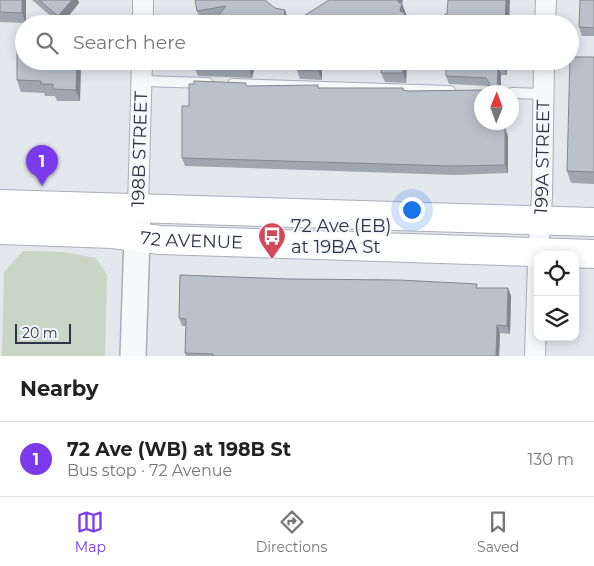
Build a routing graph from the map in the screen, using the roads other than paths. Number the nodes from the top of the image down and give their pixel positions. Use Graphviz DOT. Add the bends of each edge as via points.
graph roads {
  1 [pos="143,0"];
  2 [pos="546,0"];
  3 [pos="143,15"];
  4 [pos="545,15"];
  5 [pos="544,70"];
  6 [pos="142,71"];
  7 [pos="457,92"];
  8 [pos="519,93"];
  9 [pos="543,94"];
  10 [pos="0,204"];
  11 [pos="138,208"];
  12 [pos="541,220"];
  13 [pos="594,222"];
  14 [pos="0,230"];
  15 [pos="137,237"];
  16 [pos="538,251"];
  17 [pos="594,254"];
  18 [pos="579,255"];
  19 [pos="534,256"];
  20 [pos="537,296"];
  21 [pos="133,356"];
  22 [pos="535,356"];
  1 -- 3 [label="street"];
  2 -- 4 [label="street"];
  5 -- 9 [label="street, 199A STREET"];
  6 -- 7 [label="lane"];
  6 -- 11 [label="street, 198B STREET"];
  8 -- 9 [label="lane"];
  9 -- 12 [label="street, 199A STREET"];
  10 -- 11 [label="main road, 72 AVENUE"];
  11 -- 12 [label="main road, 72 AVENUE"];
  11 -- 15 [label="street, 198B STREET"];
  12 -- 13 [label="main road, 72 AVENUE"];
  12 -- 16 [label="street, 199A STREET"];
  14 -- 15 [label="main road, 72 AVENUE"];
  15 -- 19 [label="main road, 72 AVENUE"];
  15 -- 21 [label="street, 198B STREET"];
  17 -- 18 [label="main road, 72 AVENUE"];
  20 -- 22 [label="street, 199A STREET"];
}
